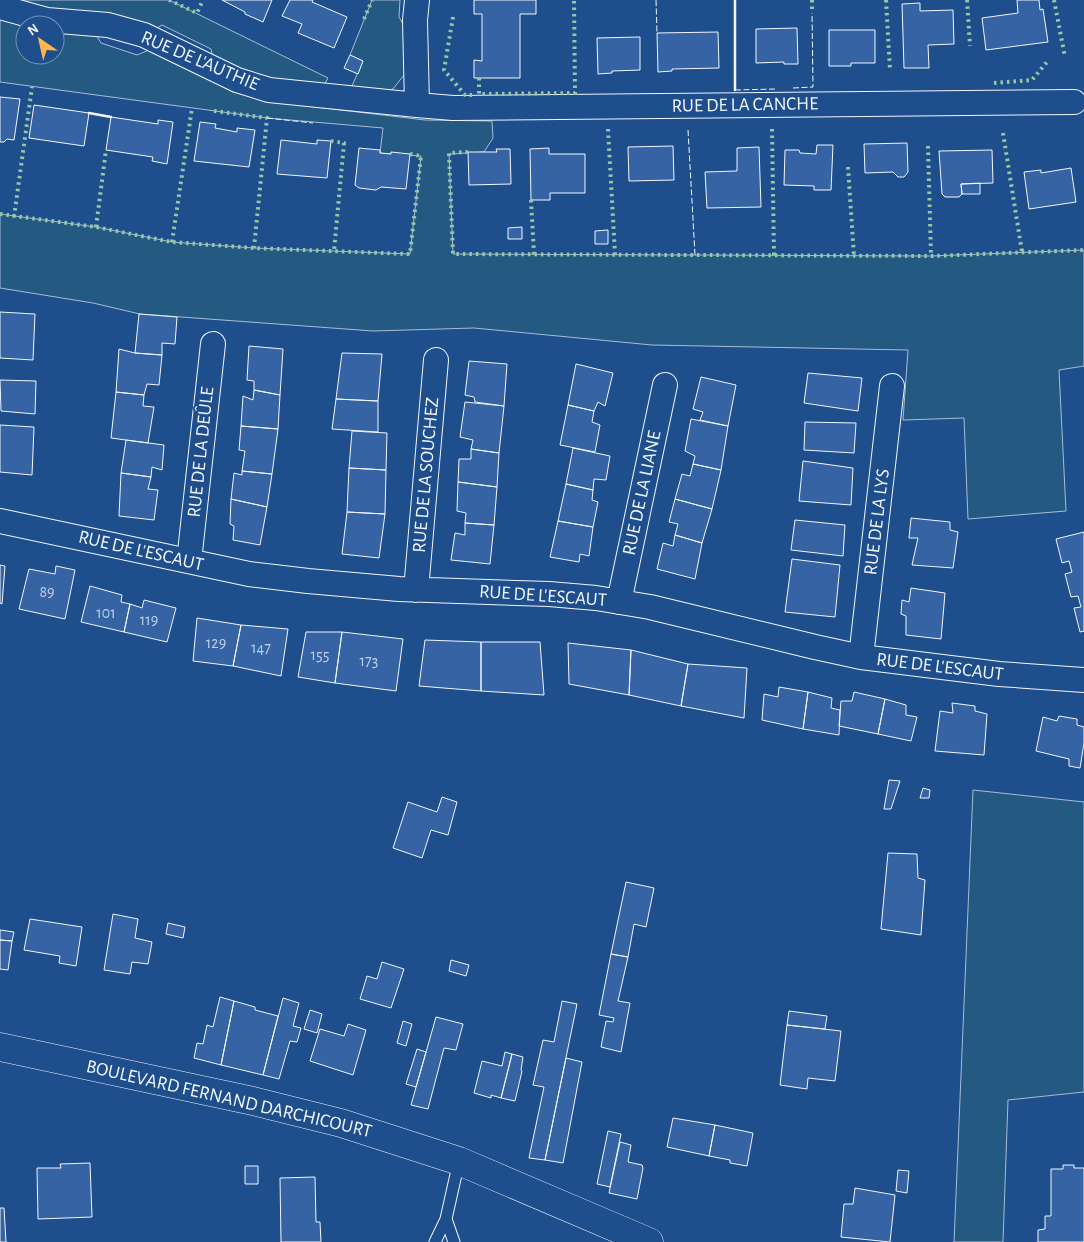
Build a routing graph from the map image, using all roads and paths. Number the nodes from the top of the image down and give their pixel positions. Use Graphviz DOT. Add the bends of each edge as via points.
graph roads {
  1 [pos="417,0"];
  2 [pos="0,7"];
  3 [pos="1074,102"];
  4 [pos="417,105"];
  5 [pos="213,344"];
  6 [pos="436,360"];
  7 [pos="665,385"];
  8 [pos="892,386"];
  9 [pos="0,521"];
  10 [pos="189,561"];
  11 [pos="416,590"];
  12 [pos="619,602"];
  13 [pos="861,657"];
  14 [pos="1084,680"];
  15 [pos="0,1047"];
  16 [pos="459,1161"];
  17 [pos="446,1219"];
  18 [pos="435,1242"];
  19 [pos="454,1242"];
  20 [pos="648,1242"];
  1 -- 4 [label="street"];
  2 -- 4 [label="street, RUE DE L'AUTHIE" via="46,20 108,25 144,35 237,80 269,90"];
  3 -- 4 [label="street, RUE DE LA CANCHE" via="453,108"];
  5 -- 10 [label="street, RUE DE LA DEÛLE"];
  6 -- 11 [label="street, RUE DE LA SOUCHEZ"];
  7 -- 12 [label="street, RUE DE LA LIANE"];
  8 -- 13 [label="street, RUE DE LA LYS"];
  9 -- 10 [label="street, RUE DE L'ESCAUT"];
  10 -- 11 [label="street, RUE DE L'ESCAUT" via="259,576"];
  11 -- 12 [label="street, RUE DE L'ESCAUT" via="549,594"];
  12 -- 13 [label="street, RUE DE L'ESCAUT"];
  13 -- 14 [label="street, RUE DE L'ESCAUT" via="999,674"];
  15 -- 16 [label="main road, BOULEVARD FERNAND DARCHICOURT" via="253,1101 341,1123"];
  16 -- 17 [label="lane"];
  16 -- 20 [label="main road, BOULEVARD FERNAND DARCHICOURT"];
  17 -- 18 [label="lane"];
  17 -- 19 [label="lane"];
}
